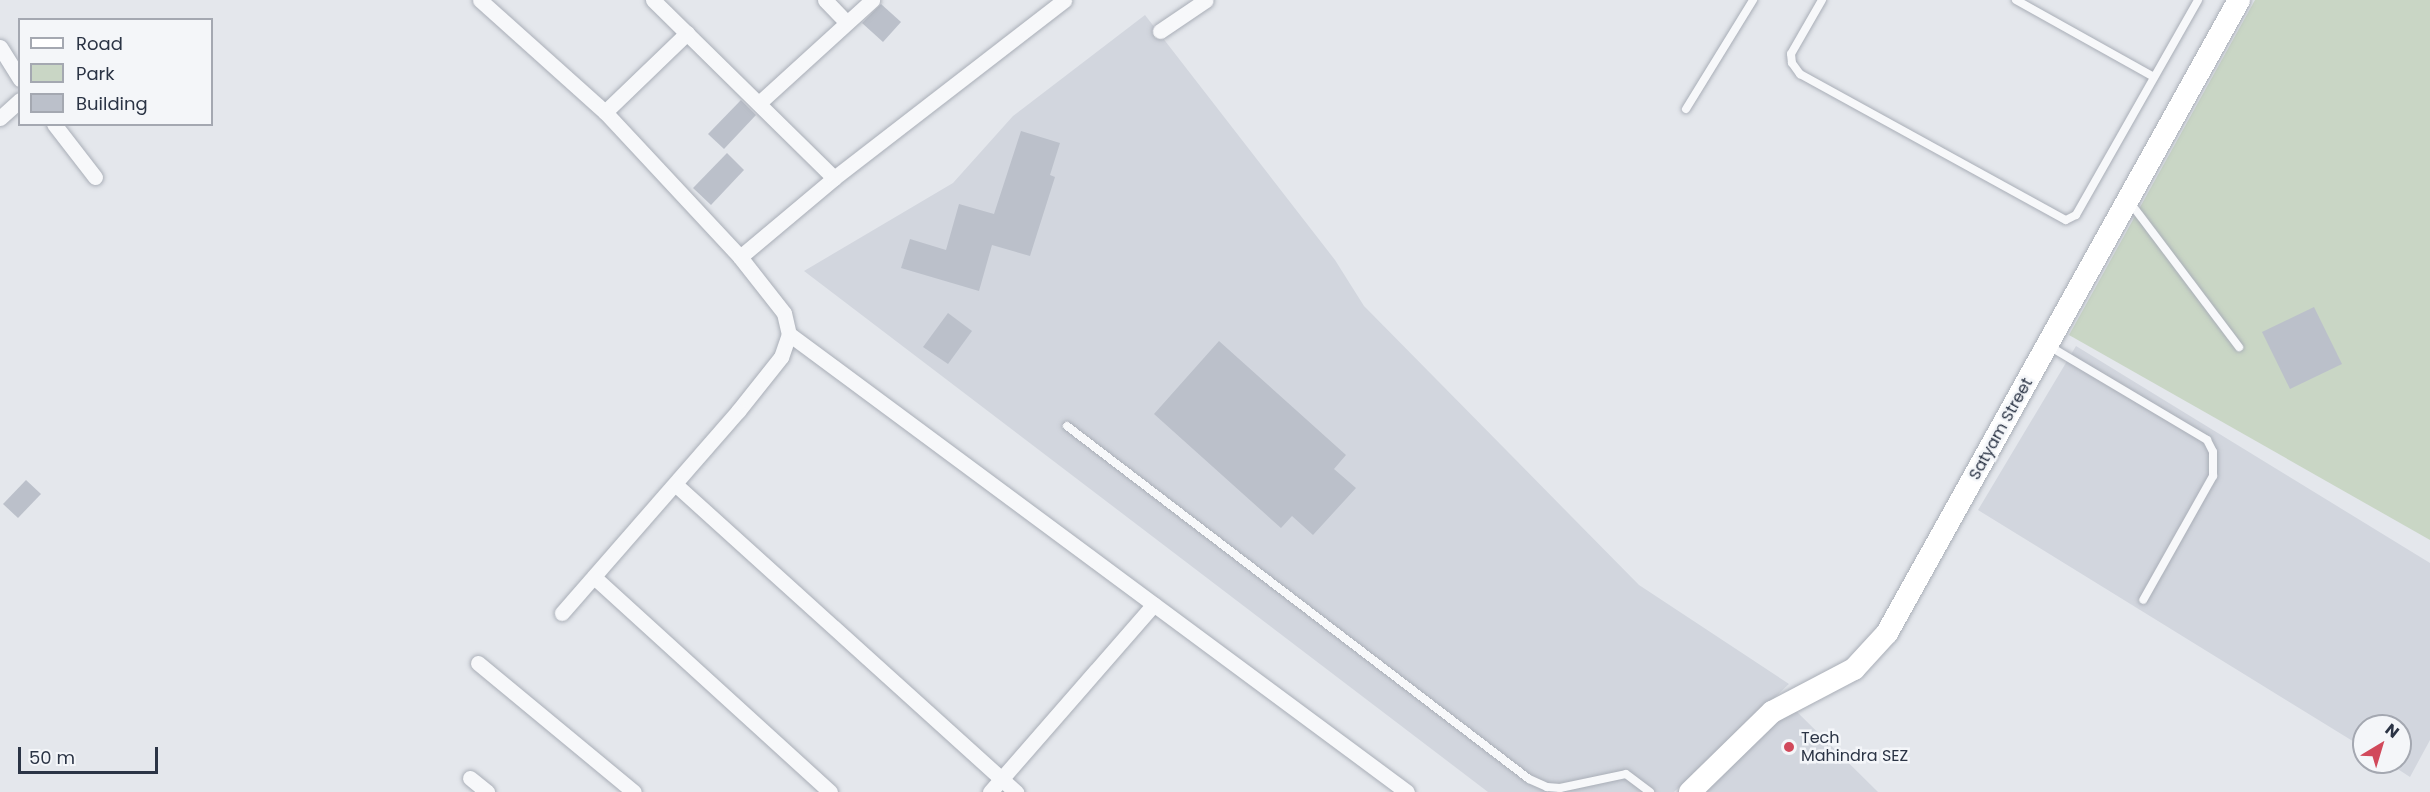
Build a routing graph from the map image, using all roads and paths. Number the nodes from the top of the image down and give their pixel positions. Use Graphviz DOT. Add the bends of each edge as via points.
graph roads {
  1 [pos="480,0"];
  2 [pos="653,0"];
  3 [pos="825,0"];
  4 [pos="872,0"];
  5 [pos="1064,0"];
  6 [pos="1206,0"];
  7 [pos="1753,0"];
  8 [pos="1822,0"];
  9 [pos="2016,0"];
  10 [pos="2198,0"];
  11 [pos="2240,0"];
  12 [pos="2031,3"];
  13 [pos="845,21"];
  14 [pos="1160,31"];
  15 [pos="687,33"];
  16 [pos="0,47"];
  17 [pos="18,76"];
  18 [pos="2154,77"];
  19 [pos="18,102"];
  20 [pos="759,103"];
  21 [pos="1686,109"];
  22 [pos="605,112"];
  23 [pos="0,118"];
  24 [pos="56,126"];
  25 [pos="95,177"];
  26 [pos="834,178"];
  27 [pos="2128,200"];
  28 [pos="740,257"];
  29 [pos="789,334"];
  30 [pos="2048,345"];
  31 [pos="2239,348"];
  32 [pos="1068,426"];
  33 [pos="675,484"];
  34 [pos="594,577"];
  35 [pos="2143,600"];
  36 [pos="1154,604"];
  37 [pos="562,613"];
  38 [pos="478,663"];
  39 [pos="470,778"];
  40 [pos="1001,779"];
  41 [pos="487,792"];
  42 [pos="634,792"];
  43 [pos="830,792"];
  44 [pos="990,792"];
  45 [pos="1016,792"];
  46 [pos="1407,792"];
  47 [pos="1650,792"];
  48 [pos="1689,792"];
  1 -- 22 [label="street"];
  2 -- 15 [label="street"];
  3 -- 13 [label="street"];
  4 -- 13 [label="street"];
  5 -- 26 [label="street"];
  6 -- 14 [label="street"];
  7 -- 21 [label="lane"];
  8 -- 18 [label="lane" via="1791,54 1800,74 2066,220 2076,215"];
  9 -- 12 [label="lane"];
  10 -- 18 [label="lane"];
  11 -- 27 [label="street, Satyam Street"];
  12 -- 18 [label="lane"];
  13 -- 20 [label="street"];
  15 -- 20 [label="street"];
  15 -- 22 [label="street"];
  16 -- 17 [label="street"];
  19 -- 23 [label="street"];
  20 -- 26 [label="street"];
  22 -- 28 [label="street"];
  24 -- 25 [label="street"];
  26 -- 28 [label="street"];
  27 -- 30 [label="street, Satyam Street"];
  27 -- 31 [label="lane"];
  28 -- 29 [label="street" via="784,313"];
  29 -- 33 [label="street" via="780,357"];
  29 -- 36 [label="street"];
  30 -- 35 [label="lane" via="2207,440 2213,452 2213,476"];
  30 -- 48 [label="street, Satyam Street" via="1887,633 1854,669 1772,712"];
  32 -- 47 [label="lane" via="1530,779 1560,788 1626,774"];
  33 -- 34 [label="street"];
  33 -- 40 [label="street"];
  34 -- 37 [label="street"];
  34 -- 43 [label="street"];
  36 -- 40 [label="street"];
  36 -- 46 [label="street"];
  38 -- 42 [label="street"];
  39 -- 41 [label="street"];
  40 -- 44 [label="street"];
  40 -- 45 [label="street"];
}
